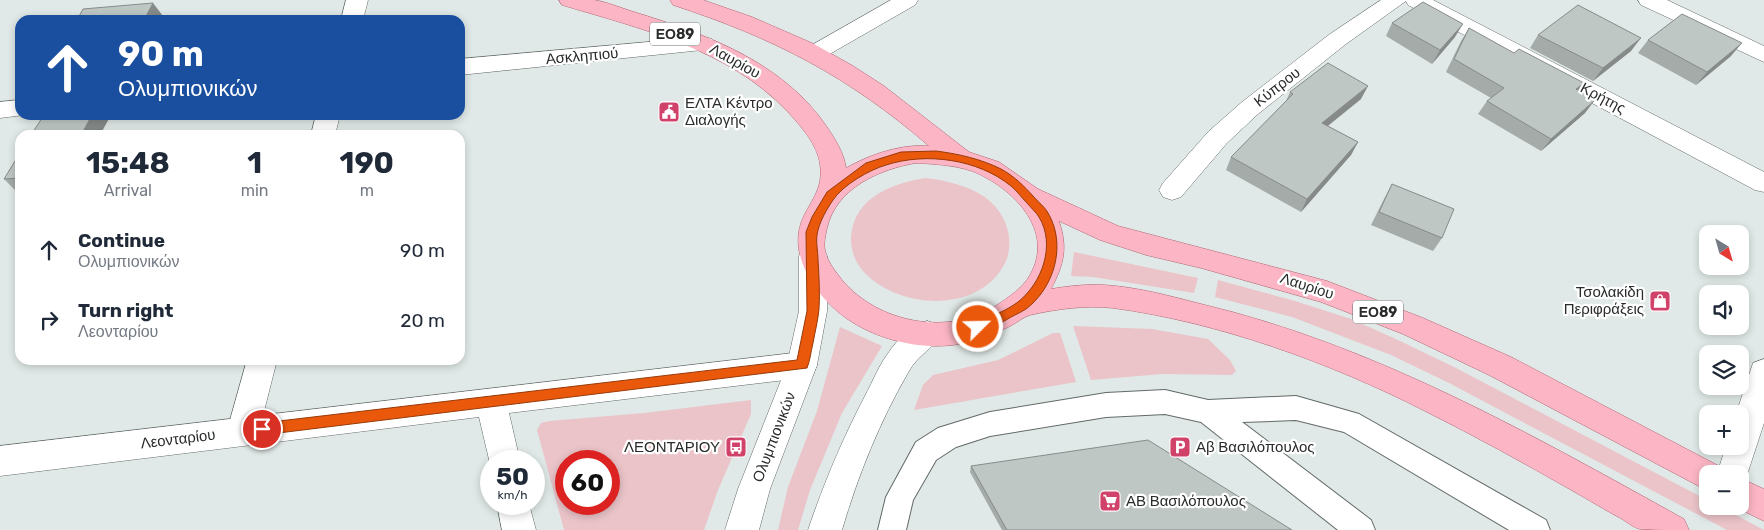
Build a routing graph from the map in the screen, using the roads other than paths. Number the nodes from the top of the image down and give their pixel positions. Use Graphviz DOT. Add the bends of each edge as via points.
graph roads {
  1 [pos="357,0"];
  2 [pos="570,0"];
  3 [pos="681,0"];
  4 [pos="907,0"];
  5 [pos="1396,0"];
  6 [pos="1416,0"];
  7 [pos="1649,0"];
  8 [pos="353,15"];
  9 [pos="704,44"];
  10 [pos="813,54"];
  11 [pos="1764,55"];
  12 [pos="465,67"];
  13 [pos="15,108"];
  14 [pos="0,110"];
  15 [pos="961,158"];
  16 [pos="1764,182"];
  17 [pos="1172,190"];
  18 [pos="831,195"];
  19 [pos="1028,196"];
  20 [pos="813,256"];
  21 [pos="1022,305"];
  22 [pos="927,333"];
  23 [pos="261,365"];
  24 [pos="802,365"];
  25 [pos="1764,372"];
  26 [pos="490,401"];
  27 [pos="1208,412"];
  28 [pos="243,431"];
  29 [pos="501,450"];
  30 [pos="0,461"];
  31 [pos="1736,465"];
  32 [pos="1699,471"];
  33 [pos="1749,498"];
  34 [pos="1764,506"];
  35 [pos="516,515"];
  36 [pos="519,530"];
  37 [pos="742,530"];
  38 [pos="825,530"];
  39 [pos="892,530"];
  40 [pos="1361,530"];
  41 [pos="1536,530"];
  42 [pos="1672,530"];
  1 -- 8 [label="street"];
  2 -- 9 [label="main road, Λαυρίου / ΕΟ89"];
  3 -- 10 [label="main road, Λαυρίου / ΕΟ89" via="730,16"];
  4 -- 10 [label="street"];
  5 -- 17 [label="street, Κύπρου" via="1250,108 1218,137"];
  6 -- 16 [label="street, Κρήτης"];
  7 -- 11 [label="street"];
  9 -- 12 [label="street, Ασκληπιού"];
  9 -- 18 [label="main road, Λαυρίου / ΕΟ89" via="742,63 791,98 816,130 833,162"];
  10 -- 15 [label="main road, Λαυρίου / ΕΟ89" via="884,97"];
  13 -- 14 [label="street"];
  15 -- 18 [label="main road, Λαυρίου / ΕΟ89" via="901,156 870,166"];
  15 -- 19 [label="main road, Λαυρίου / ΕΟ89" via="999,173"];
  18 -- 20 [label="main road, Λαυρίου / ΕΟ89" via="812,232"];
  19 -- 21 [label="main road, Λαυρίου / ΕΟ89" via="1044,215 1052,252 1039,287"];
  19 -- 32 [label="main road, Λαυρίου / ΕΟ89" via="1109,233 1319,289 1413,326 1508,370"];
  20 -- 22 [label="main road, Λαυρίου / ΕΟ89" via="826,279 850,306 885,325"];
  20 -- 24 [label="street, Ολυμπιονικών" via="813,311"];
  21 -- 22 [label="main road, Λαυρίου / ΕΟ89" via="989,324 968,330"];
  21 -- 42 [label="main road, Λαυρίου / ΕΟ89" via="1105,296 1208,316 1303,345 1465,416"];
  22 -- 38 [label="street" via="900,359 891,375 853,450"];
  23 -- 28 [label="street"];
  24 -- 26 [label="street, Λεονταρίου"];
  24 -- 37 [label="street, Ολυμπιονικών" via="754,489"];
  25 -- 31 [label="street"];
  26 -- 28 [label="street, Λεονταρίου"];
  26 -- 29 [label="street"];
  27 -- 39 [label="lane" via="1165,402 1106,405 990,424 948,437 926,451 900,497"];
  27 -- 40 [label="lane"];
  27 -- 41 [label="lane" via="1296,408 1350,422"];
  28 -- 30 [label="street, Λεονταρίου"];
  33 -- 34 [label="main road"];
  35 -- 36 [label="street"];
}
